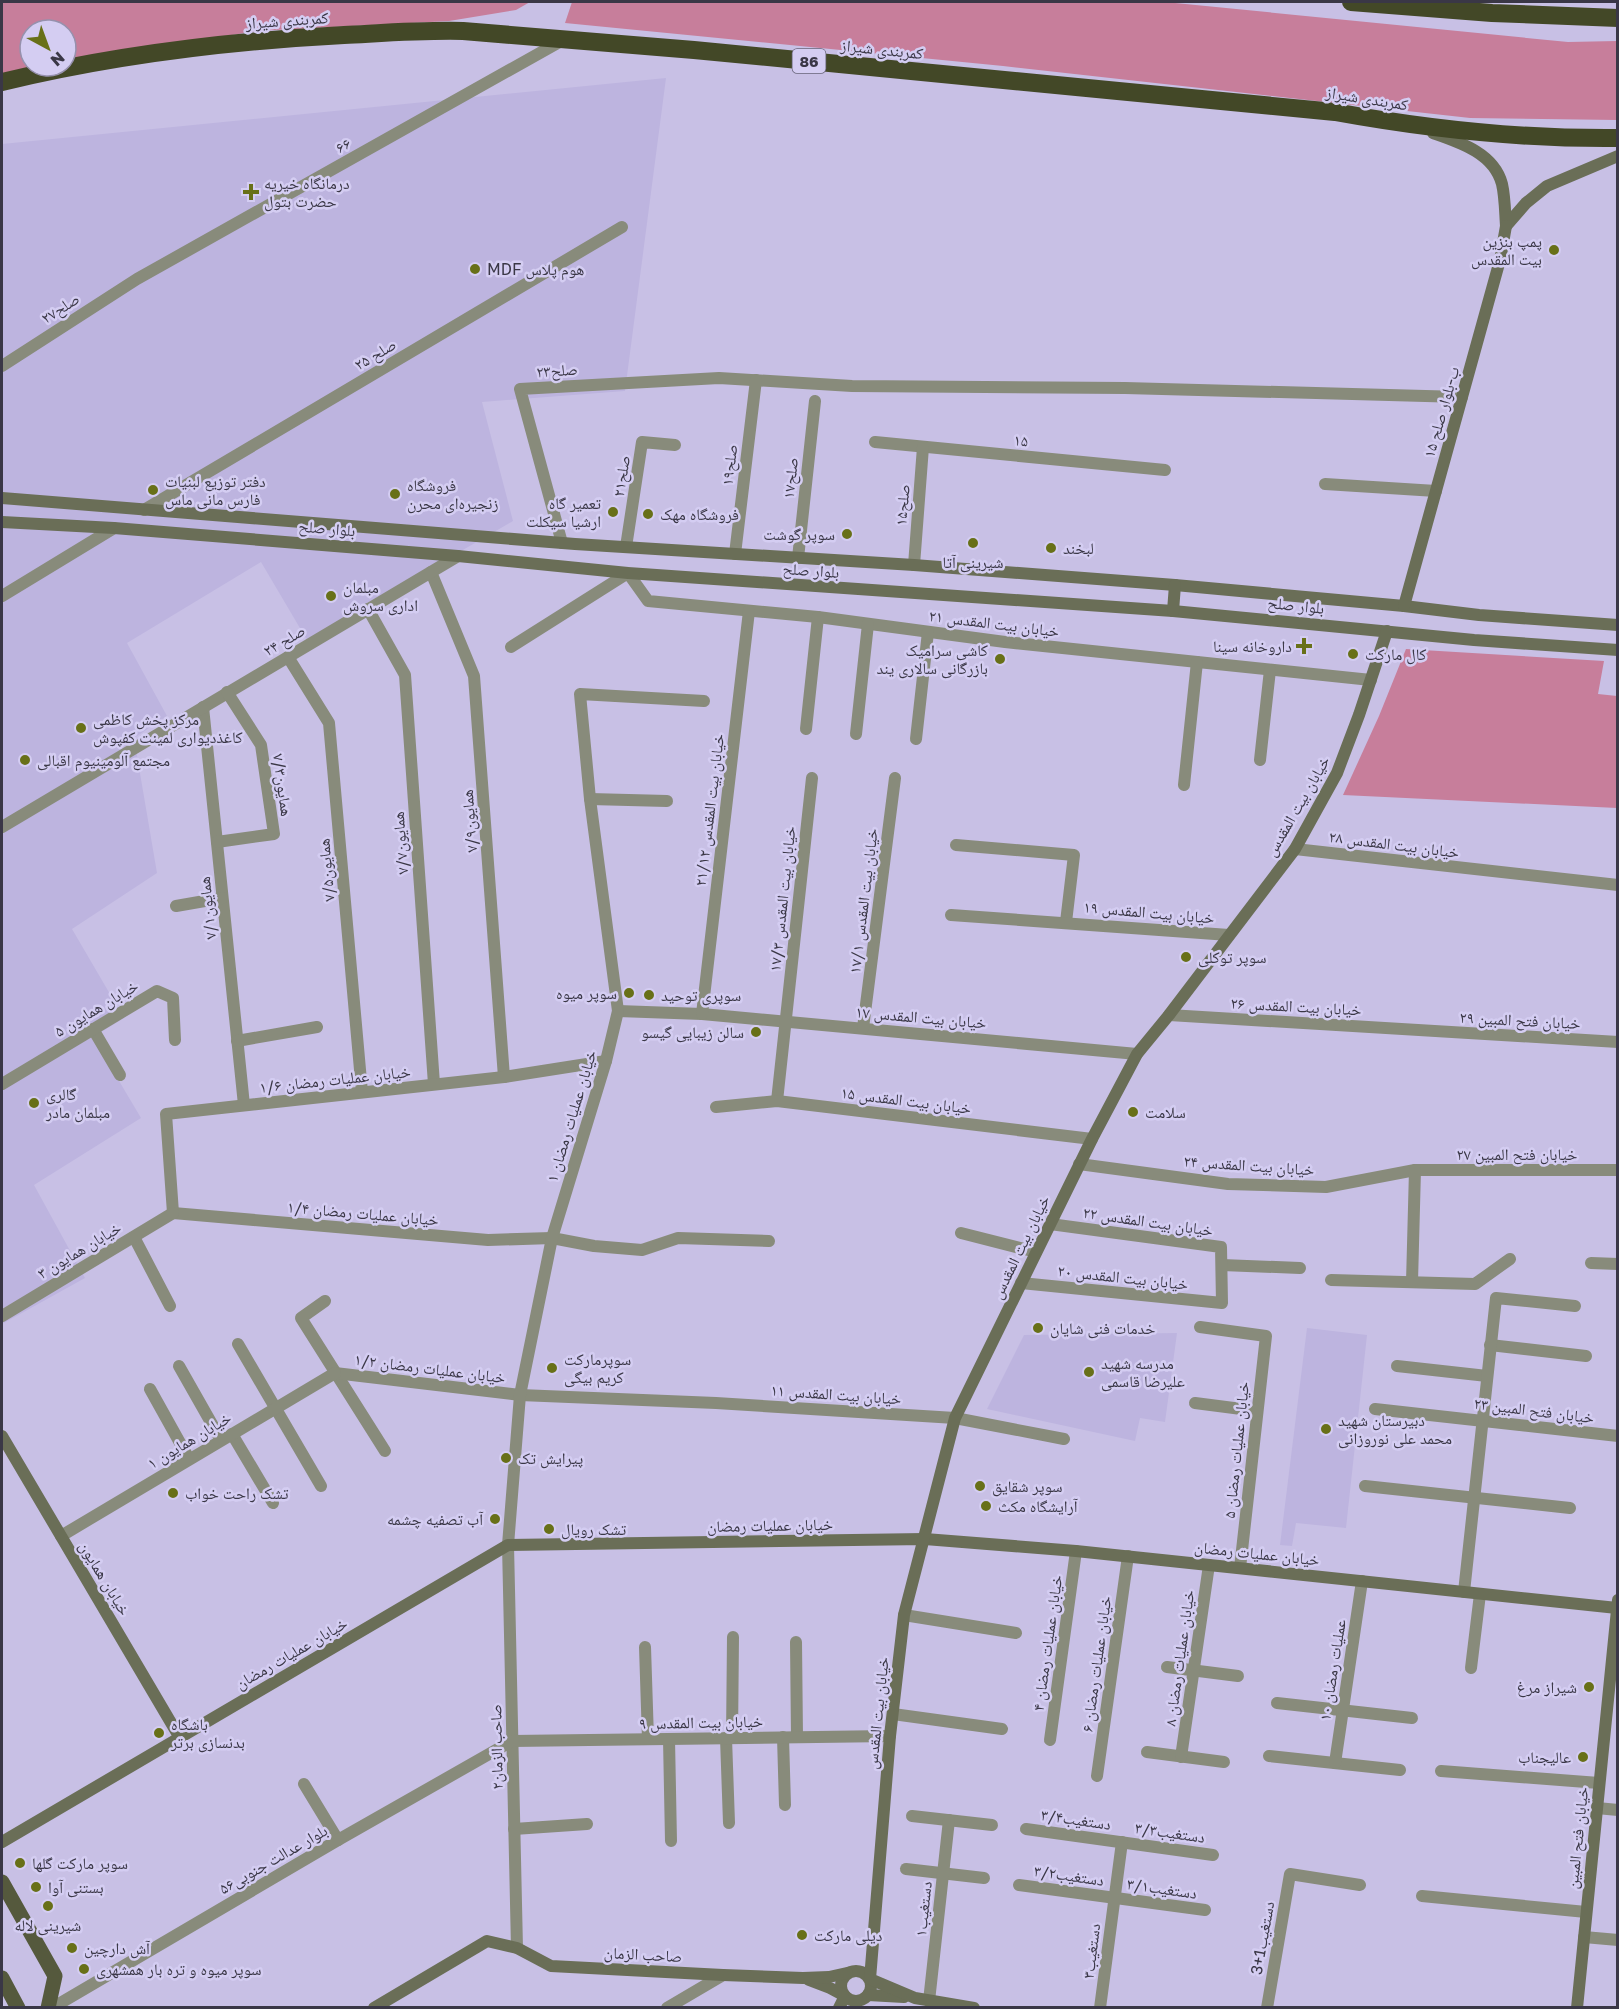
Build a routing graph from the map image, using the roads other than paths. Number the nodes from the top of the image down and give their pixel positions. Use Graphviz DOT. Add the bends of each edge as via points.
graph roads {
  1 [pos="1351,2"];
  2 [pos="1617,18"];
  3 [pos="565,39"];
  4 [pos="2,82"];
  5 [pos="1406,125"];
  6 [pos="1617,138"];
  7 [pos="1617,156"];
  8 [pos="622,226"];
  9 [pos="1506,226"];
  10 [pos="137,279"];
  11 [pos="2,366"];
  12 [pos="756,380"];
  13 [pos="1462,397"];
  14 [pos="815,401"];
  15 [pos="875,442"];
  16 [pos="675,445"];
  17 [pos="923,447"];
  18 [pos="1165,470"];
  19 [pos="1325,484"];
  20 [pos="1436,491"];
  21 [pos="2,498"];
  22 [pos="144,510"];
  23 [pos="2,522"];
  24 [pos="114,528"];
  25 [pos="562,543"];
  26 [pos="626,547"];
  27 [pos="735,554"];
  28 [pos="458,556"];
  29 [pos="798,558"];
  30 [pos="914,565"];
  31 [pos="431,572"];
  32 [pos="628,573"];
  33 [pos="1175,585"];
  34 [pos="2,596"];
  35 [pos="1404,606"];
  36 [pos="368,609"];
  37 [pos="749,611"];
  38 [pos="1173,611"];
  39 [pos="818,617"];
  40 [pos="868,624"];
  41 [pos="1617,625"];
  42 [pos="928,632"];
  43 [pos="1387,632"];
  44 [pos="511,647"];
  45 [pos="1617,650"];
  46 [pos="288,657"];
  47 [pos="1197,662"];
  48 [pos="1270,670"];
  49 [pos="1371,680"];
  50 [pos="227,692"];
  51 [pos="704,701"];
  52 [pos="203,707"];
  53 [pos="806,729"];
  54 [pos="856,734"];
  55 [pos="916,739"];
  56 [pos="1260,760"];
  57 [pos="812,778"];
  58 [pos="896,778"];
  59 [pos="1184,785"];
  60 [pos="590,799"];
  61 [pos="667,801"];
  62 [pos="2,827"];
  63 [pos="217,842"];
  64 [pos="956,845"];
  65 [pos="1295,849"];
  66 [pos="1617,885"];
  67 [pos="222,898"];
  68 [pos="176,906"];
  69 [pos="951,915"];
  70 [pos="1066,922"];
  71 [pos="1229,935"];
  72 [pos="618,1011"];
  73 [pos="702,1014"];
  74 [pos="1169,1015"];
  75 [pos="785,1023"];
  76 [pos="317,1027"];
  77 [pos="863,1028"];
  78 [pos="93,1029"];
  79 [pos="1421,1030"];
  80 [pos="175,1040"];
  81 [pos="237,1041"];
  82 [pos="1617,1042"];
  83 [pos="1137,1054"];
  84 [pos="606,1061"];
  85 [pos="120,1075"];
  86 [pos="504,1077"];
  87 [pos="2,1083"];
  88 [pos="435,1084"];
  89 [pos="362,1092"];
  90 [pos="777,1101"];
  91 [pos="244,1105"];
  92 [pos="716,1107"];
  93 [pos="1092,1139"];
  94 [pos="1079,1164"];
  95 [pos="1416,1170"];
  96 [pos="1617,1170"];
  97 [pos="173,1213"];
  98 [pos="1050,1224"];
  99 [pos="961,1233"];
  100 [pos="134,1237"];
  101 [pos="552,1238"];
  102 [pos="768,1241"];
  103 [pos="1036,1252"];
  104 [pos="1509,1259"];
  105 [pos="1591,1263"];
  106 [pos="1617,1264"];
  107 [pos="1222,1265"];
  108 [pos="1300,1268"];
  109 [pos="1331,1280"];
  110 [pos="1412,1282"];
  111 [pos="1021,1283"];
  112 [pos="325,1300"];
  113 [pos="170,1306"];
  114 [pos="1575,1306"];
  115 [pos="2,1316"];
  116 [pos="1200,1327"];
  117 [pos="237,1344"];
  118 [pos="1491,1345"];
  119 [pos="1586,1356"];
  120 [pos="179,1366"];
  121 [pos="1397,1366"];
  122 [pos="335,1373"];
  123 [pos="1487,1376"];
  124 [pos="150,1389"];
  125 [pos="520,1395"];
  126 [pos="716,1403"];
  127 [pos="1195,1403"];
  128 [pos="276,1408"];
  129 [pos="1375,1409"];
  130 [pos="1257,1411"];
  131 [pos="954,1418"];
  132 [pos="1483,1421"];
  133 [pos="2,1436"];
  134 [pos="1617,1436"];
  135 [pos="227,1437"];
  136 [pos="1064,1439"];
  137 [pos="385,1451"];
  138 [pos="189,1460"];
  139 [pos="321,1486"];
  140 [pos="1365,1486"];
  141 [pos="1474,1498"];
  142 [pos="273,1503"];
  143 [pos="1570,1508"];
  144 [pos="61,1536"];
  145 [pos="925,1539"];
  146 [pos="508,1545"];
  147 [pos="1076,1551"];
  148 [pos="1128,1556"];
  149 [pos="1209,1565"];
  150 [pos="1240,1568"];
  151 [pos="1362,1581"];
  152 [pos="1464,1592"];
  153 [pos="1480,1594"];
  154 [pos="1617,1604"];
  155 [pos="904,1615"];
  156 [pos="1016,1633"];
  157 [pos="733,1637"];
  158 [pos="796,1642"];
  159 [pos="645,1647"];
  160 [pos="1615,1657"];
  161 [pos="1167,1667"];
  162 [pos="1471,1668"];
  163 [pos="1194,1671"];
  164 [pos="1238,1676"];
  165 [pos="1277,1704"];
  166 [pos="1343,1710"];
  167 [pos="1612,1712"];
  168 [pos="893,1714"];
  169 [pos="1412,1718"];
  170 [pos="1002,1729"];
  171 [pos="890,1736"];
  172 [pos="783,1737"];
  173 [pos="797,1737"];
  174 [pos="180,1738"];
  175 [pos="729,1738"];
  176 [pos="648,1739"];
  177 [pos="669,1739"];
  178 [pos="1050,1740"];
  179 [pos="512,1741"];
  180 [pos="1147,1752"];
  181 [pos="1181,1756"];
  182 [pos="1269,1756"];
  183 [pos="1224,1762"];
  184 [pos="1335,1763"];
  185 [pos="1400,1770"];
  186 [pos="1441,1771"];
  187 [pos="1097,1776"];
  188 [pos="304,1784"];
  189 [pos="1599,1784"];
  190 [pos="785,1805"];
  191 [pos="1597,1808"];
  192 [pos="1617,1810"];
  193 [pos="912,1816"];
  194 [pos="949,1820"];
  195 [pos="729,1823"];
  196 [pos="587,1824"];
  197 [pos="992,1825"];
  198 [pos="514,1829"];
  199 [pos="1026,1829"];
  200 [pos="338,1840"];
  201 [pos="671,1841"];
  202 [pos="2,1842"];
  203 [pos="1122,1842"];
  204 [pos="1213,1855"];
  205 [pos="906,1869"];
  206 [pos="943,1873"];
  207 [pos="984,1878"];
  208 [pos="2,1882"];
  209 [pos="1019,1885"];
  210 [pos="1360,1885"];
  211 [pos="1422,1896"];
  212 [pos="1114,1898"];
  213 [pos="1205,1911"];
  214 [pos="1586,1912"];
  215 [pos="1584,1937"];
  216 [pos="1617,1940"];
  217 [pos="517,1948"];
  218 [pos="872,1948"];
  219 [pos="851,1972"];
  220 [pos="723,1975"];
  221 [pos="2,1978"];
  222 [pos="803,1978"];
  223 [pos="870,1979"];
  224 [pos="915,1998"];
  225 [pos="861,2001"];
  226 [pos="929,2001"];
  227 [pos="842,2002"];
  228 [pos="18,2007"];
  229 [pos="50,2007"];
  230 [pos="374,2007"];
  231 [pos="667,2007"];
  232 [pos="974,2007"];
  233 [pos="1100,2007"];
  234 [pos="1267,2007"];
  235 [pos="1577,2007"];
  1 -- 2 [label="highway"];
  3 -- 4 [label="highway, کمربندی شیراز / 86" via="428,30 302,38 166,51"];
  3 -- 5 [label="highway, کمربندی شیراز / 86" via="1335,112"];
  3 -- 10 [label="street, ۶۶"];
  5 -- 6 [label="highway, کمربندی شیراز / 86" via="1476,133"];
  5 -- 9 [label="street, ۱۵ ب-بلوار صلح" via="1455,140 1488,160 1502,183"];
  7 -- 9 [label="street" via="1547,186"];
  8 -- 22 [label="street, صلح ۲۵"];
  9 -- 13 [label="street, ۱۵ ب-بلوار صلح"];
  10 -- 11 [label="street, صلح۲۷"];
  12 -- 13 [label="street" via="862,386"];
  12 -- 25 [label="street, صلح۲۳" via="662,380 520,389"];
  12 -- 27 [label="street, صلح۱۹"];
  13 -- 20 [label="street, ۱۵ ب-بلوار صلح"];
  14 -- 29 [label="street, صلح۱۷"];
  15 -- 17 [label="street, ۱۵"];
  16 -- 26 [label="street, صلح۲۱" via="642,442"];
  17 -- 18 [label="street, ۱۵"];
  17 -- 30 [label="street, صلح۱۵"];
  19 -- 20 [label="street"];
  20 -- 35 [label="street, ۱۵ ب-بلوار صلح"];
  21 -- 22 [label="street, بلوار صلح"];
  22 -- 25 [label="street, بلوار صلح"];
  23 -- 24 [label="street, بلوار صلح"];
  24 -- 28 [label="street, بلوار صلح"];
  24 -- 34 [label="street"];
  25 -- 26 [label="street, بلوار صلح"];
  26 -- 27 [label="street, بلوار صلح"];
  27 -- 29 [label="street, بلوار صلح"];
  28 -- 31 [label="street, صلح ۲۴"];
  28 -- 32 [label="street, بلوار صلح"];
  29 -- 30 [label="street, بلوار صلح"];
  30 -- 33 [label="street, بلوار صلح"];
  31 -- 36 [label="street, صلح ۲۴"];
  31 -- 86 [label="street, همایون۷/۹" via="474,676"];
  32 -- 37 [label="street, خیابان بیت المقدس ۲۱" via="648,601"];
  32 -- 38 [label="street, بلوار صلح"];
  32 -- 44 [label="street"];
  33 -- 35 [label="street, بلوار صلح"];
  33 -- 38 [label="street"];
  35 -- 41 [label="street, بلوار صلح"];
  36 -- 46 [label="street, صلح ۲۴"];
  36 -- 88 [label="street, همایون۷/۷" via="405,675"];
  37 -- 39 [label="street, خیابان بیت المقدس ۲۱"];
  37 -- 73 [label="street, خیابان بیت المقدس ۲۱/۱۲"];
  38 -- 43 [label="street, بلوار صلح"];
  39 -- 40 [label="street, خیابان بیت المقدس ۲۱"];
  39 -- 53 [label="street"];
  40 -- 42 [label="street, خیابان بیت المقدس ۲۱"];
  40 -- 54 [label="street"];
  42 -- 47 [label="street, خیابان بیت المقدس ۲۱"];
  42 -- 55 [label="street"];
  43 -- 45 [label="street, بلوار صلح"];
  43 -- 49 [label="street, خیابان بیت المقدس"];
  46 -- 50 [label="street, صلح ۲۴"];
  46 -- 89 [label="street, همایون۷/۵" via="329,723"];
  47 -- 48 [label="street, خیابان بیت المقدس ۲۱"];
  47 -- 59 [label="street"];
  48 -- 49 [label="street, خیابان بیت المقدس ۲۱"];
  48 -- 56 [label="street"];
  49 -- 65 [label="street, خیابان بیت المقدس" via="1337,773"];
  50 -- 52 [label="street, صلح ۲۴"];
  50 -- 63 [label="street, همایون۷/۳" via="261,745 274,834"];
  51 -- 60 [label="street, خیابان عملیات رمضان ۱" via="580,694"];
  52 -- 62 [label="street, صلح ۲۴"];
  52 -- 63 [label="street, همایون۷/۱"];
  57 -- 75 [label="street, خیابان بیت المقدس ۱۷/۳"];
  58 -- 77 [label="street, خیابان بیت المقدس ۱۷/۱"];
  60 -- 61 [label="street"];
  60 -- 72 [label="street, خیابان عملیات رمضان ۱"];
  63 -- 67 [label="street, همایون۷/۱"];
  64 -- 70 [label="street, خیابان بیت المقدس ۱۹" via="1074,855"];
  65 -- 66 [label="street, خیابان بیت المقدس ۲۸"];
  65 -- 71 [label="street, خیابان بیت المقدس"];
  67 -- 68 [label="street"];
  67 -- 81 [label="street, همایون۷/۱"];
  69 -- 70 [label="street, خیابان بیت المقدس ۱۹"];
  70 -- 71 [label="street, خیابان بیت المقدس ۱۹"];
  71 -- 74 [label="street, خیابان بیت المقدس"];
  72 -- 73 [label="street, خیابان بیت المقدس ۱۷"];
  72 -- 84 [label="street, خیابان عملیات رمضان ۱"];
  73 -- 75 [label="street, خیابان بیت المقدس ۱۷"];
  74 -- 79 [label="street, خیابان بیت المقدس ۲۶"];
  74 -- 83 [label="street, خیابان بیت المقدس"];
  75 -- 77 [label="street, خیابان بیت المقدس ۱۷"];
  75 -- 90 [label="street, خیابان بیت المقدس ۱۷/۳"];
  76 -- 81 [label="street"];
  77 -- 83 [label="street, خیابان بیت المقدس ۱۷"];
  78 -- 80 [label="street, خیابان همایون ۵" via="157,991 173,998"];
  78 -- 85 [label="street"];
  78 -- 87 [label="street, خیابان همایون ۵"];
  79 -- 82 [label="street, خیابان فتح المبین ۲۹"];
  81 -- 91 [label="street, همایون۷/۱"];
  83 -- 93 [label="street, خیابان بیت المقدس"];
  84 -- 86 [label="street, خیابان عملیات رمضان ۱/۶"];
  84 -- 101 [label="street, خیابان عملیات رمضان ۱"];
  86 -- 88 [label="street, خیابان عملیات رمضان ۱/۶"];
  88 -- 89 [label="street, خیابان عملیات رمضان ۱/۶"];
  89 -- 91 [label="street, خیابان عملیات رمضان ۱/۶"];
  90 -- 92 [label="street, خیابان بیت المقدس ۱۵"];
  90 -- 93 [label="street, خیابان بیت المقدس ۱۵"];
  91 -- 97 [label="street, خیابان عملیات رمضان ۱/۶" via="166,1114"];
  93 -- 94 [label="street, خیابان بیت المقدس"];
  94 -- 95 [label="street, خیابان بیت المقدس ۲۴" via="1228,1184 1326,1187"];
  94 -- 98 [label="street, خیابان بیت المقدس"];
  95 -- 96 [label="street, خیابان فتح المبین ۲۷"];
  95 -- 110 [label="street"];
  97 -- 100 [label="street, خیابان همایون ۳"];
  97 -- 101 [label="street, خیابان عملیات رمضان ۱/۴" via="488,1240"];
  98 -- 103 [label="street, خیابان بیت المقدس"];
  98 -- 107 [label="street, خیابان بیت المقدس ۲۲" via="1221,1247"];
  99 -- 103 [label="street"];
  100 -- 113 [label="street"];
  100 -- 115 [label="street, خیابان همایون ۳"];
  101 -- 102 [label="street, خیابان عملیات رمضان ۱/۴" via="642,1250 678,1238"];
  101 -- 125 [label="street, خیابان عملیات رمضان ۱"];
  103 -- 111 [label="street, خیابان بیت المقدس"];
  104 -- 110 [label="street" via="1476,1284"];
  105 -- 106 [label="street"];
  107 -- 108 [label="street"];
  107 -- 111 [label="street, خیابان بیت المقدس ۲۰" via="1222,1303"];
  109 -- 110 [label="street"];
  111 -- 131 [label="street, خیابان بیت المقدس"];
  112 -- 122 [label="street" via="301,1318"];
  114 -- 118 [label="street" via="1496,1298"];
  116 -- 130 [label="street, خیابان عملیات رمضان ۵" via="1266,1336"];
  117 -- 128 [label="street"];
  118 -- 119 [label="street"];
  118 -- 123 [label="street"];
  120 -- 135 [label="street"];
  121 -- 123 [label="street"];
  122 -- 125 [label="street, خیابان عملیات رمضان ۱/۲"];
  122 -- 128 [label="street, خیابان همایون ۱"];
  122 -- 137 [label="street"];
  123 -- 132 [label="street"];
  124 -- 138 [label="street"];
  125 -- 126 [label="street, خیابان عملیات رمضان ۱/۲"];
  125 -- 146 [label="street, خیابان عملیات رمضان ۱"];
  126 -- 131 [label="street, خیابان بیت المقدس ۱۱"];
  127 -- 130 [label="street"];
  128 -- 135 [label="street, خیابان همایون ۱"];
  128 -- 139 [label="street"];
  129 -- 132 [label="street, خیابان فتح المبین ۲۳"];
  130 -- 150 [label="street, خیابان عملیات رمضان ۵"];
  131 -- 136 [label="street, خیابان بیت المقدس ۱۱"];
  131 -- 145 [label="street, خیابان بیت المقدس"];
  132 -- 134 [label="street, خیابان فتح المبین ۲۳"];
  132 -- 141 [label="street"];
  133 -- 144 [label="street, خیابان همایون"];
  135 -- 138 [label="street, خیابان همایون ۱"];
  135 -- 142 [label="street"];
  138 -- 144 [label="street, خیابان همایون ۱"];
  140 -- 141 [label="street"];
  141 -- 143 [label="street"];
  141 -- 152 [label="street"];
  144 -- 174 [label="street, خیابان همایون"];
  145 -- 146 [label="street, خیابان عملیات رمضان"];
  145 -- 147 [label="street, خیابان عملیات رمضان"];
  145 -- 155 [label="street, خیابان بیت المقدس"];
  146 -- 174 [label="street, خیابان عملیات رمضان"];
  146 -- 179 [label="street, ۲صاحب الزمان"];
  147 -- 148 [label="street, خیابان عملیات رمضان"];
  147 -- 178 [label="street, خیابان عملیات رمضان ۴"];
  148 -- 149 [label="street, خیابان عملیات رمضان"];
  148 -- 187 [label="street, خیابان عملیات رمضان ۶"];
  149 -- 150 [label="street, خیابان عملیات رمضان"];
  149 -- 163 [label="street, خیابان عملیات رمضان ۸"];
  150 -- 151 [label="street, خیابان عملیات رمضان"];
  151 -- 152 [label="street, خیابان عملیات رمضان"];
  151 -- 166 [label="street, عملیات رمضان ۱۰"];
  152 -- 153 [label="street, خیابان عملیات رمضان"];
  153 -- 154 [label="street, خیابان عملیات رمضان"];
  153 -- 162 [label="street"];
  154 -- 160 [label="street, خیابان فتح المبین"];
  155 -- 156 [label="street"];
  155 -- 168 [label="street, خیابان بیت المقدس"];
  157 -- 175 [label="street"];
  158 -- 173 [label="street"];
  159 -- 176 [label="street"];
  160 -- 167 [label="street, خیابان فتح المبین"];
  161 -- 163 [label="street"];
  163 -- 164 [label="street"];
  163 -- 181 [label="street, خیابان عملیات رمضان ۸"];
  165 -- 166 [label="street"];
  166 -- 169 [label="street"];
  166 -- 184 [label="street, عملیات رمضان ۱۰"];
  167 -- 189 [label="street, خیابان فتح المبین"];
  168 -- 170 [label="street"];
  168 -- 171 [label="street, خیابان بیت المقدس"];
  171 -- 173 [label="street, خیابان بیت المقدس ۹"];
  171 -- 218 [label="street, خیابان بیت المقدس"];
  172 -- 173 [label="street, خیابان بیت المقدس ۹"];
  172 -- 175 [label="street, خیابان بیت المقدس ۹"];
  172 -- 190 [label="street"];
  174 -- 202 [label="street, خیابان عملیات رمضان"];
  175 -- 177 [label="street, خیابان بیت المقدس ۹"];
  175 -- 195 [label="street"];
  176 -- 177 [label="street, خیابان بیت المقدس ۹"];
  176 -- 179 [label="street, خیابان بیت المقدس ۹"];
  177 -- 201 [label="street"];
  179 -- 198 [label="street, ۲صاحب الزمان"];
  179 -- 200 [label="street, بلوار عدالت جنوبی۵۶"];
  180 -- 181 [label="street"];
  181 -- 183 [label="street"];
  182 -- 184 [label="street"];
  184 -- 185 [label="street"];
  186 -- 189 [label="street"];
  188 -- 200 [label="street"];
  189 -- 191 [label="street, خیابان فتح المبین"];
  191 -- 192 [label="street"];
  191 -- 214 [label="street, خیابان فتح المبین"];
  193 -- 194 [label="street"];
  194 -- 197 [label="street"];
  194 -- 206 [label="street, دستغیب۱"];
  196 -- 198 [label="street"];
  198 -- 217 [label="street, ۲صاحب الزمان"];
  199 -- 203 [label="street, ۳/۴دستغیب"];
  200 -- 229 [label="street, بلوار عدالت جنوبی۵۶"];
  203 -- 204 [label="street, ۳/۳دستغیب"];
  203 -- 212 [label="street, دستغیب۳"];
  205 -- 206 [label="street"];
  206 -- 207 [label="street"];
  206 -- 226 [label="street, دستغیب۱"];
  208 -- 229 [label="main road" via="55,1976"];
  209 -- 212 [label="street, ۳/۲دستغیب"];
  210 -- 234 [label="street, 3+1دستغیب" via="1290,1874"];
  211 -- 214 [label="street"];
  212 -- 213 [label="street, ۳/۱دستغیب"];
  212 -- 233 [label="street, دستغیب۳"];
  214 -- 215 [label="street, خیابان فتح المبین"];
  215 -- 216 [label="street"];
  215 -- 235 [label="street, خیابان فتح المبین"];
  217 -- 220 [label="street, صاحب الزمان" via="550,1966"];
  217 -- 230 [label="street, صاحب الزمان" via="487,1941"];
  218 -- 219 [label="street"];
  218 -- 223 [label="street, خیابان بیت المقدس"];
  219 -- 222 [label="street"];
  219 -- 223 [label="street" via="864,1972"];
  219 -- 227 [label="street" via="842,1980"];
  220 -- 222 [label="street, صاحب الزمان"];
  220 -- 231 [label="street"];
  221 -- 228 [label="main road"];
  222 -- 227 [label="street" via="830,1988"];
  223 -- 224 [label="street"];
  223 -- 225 [label="street, خیابان بیت المقدس" via="871,1987"];
  224 -- 225 [label="street"];
  224 -- 226 [label="street"];
  225 -- 227 [label="street"];
  226 -- 232 [label="street"];
}
